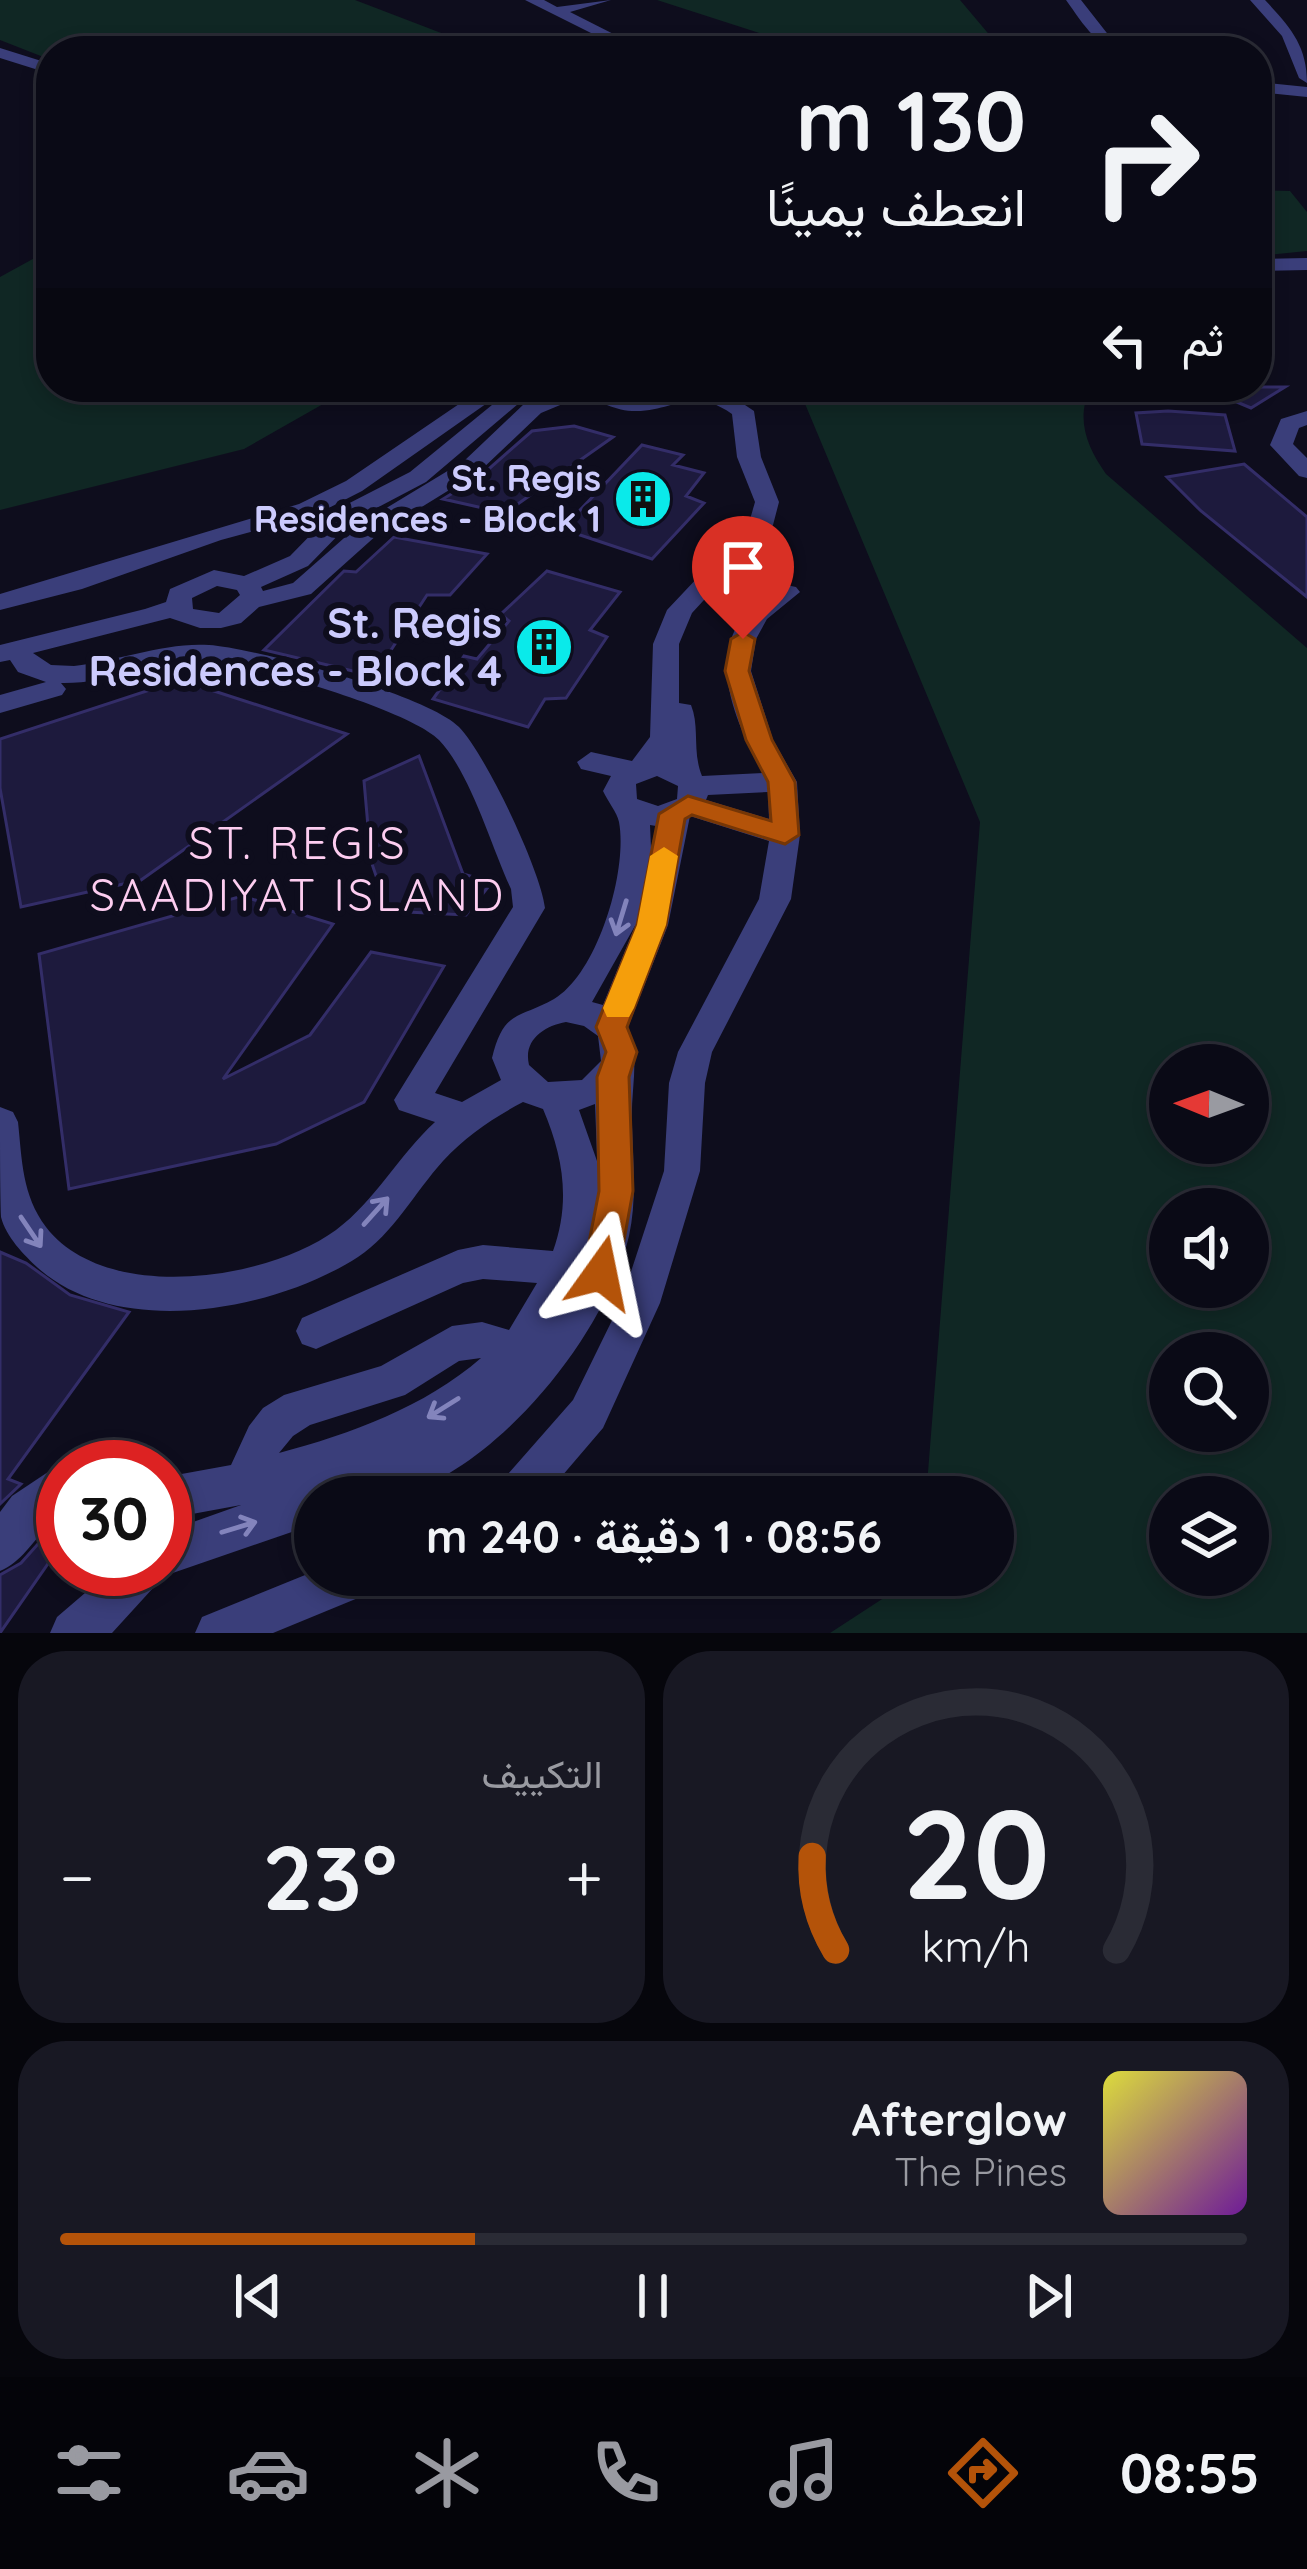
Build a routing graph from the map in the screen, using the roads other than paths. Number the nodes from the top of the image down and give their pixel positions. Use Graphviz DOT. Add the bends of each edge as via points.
graph roads {
  1 [pos="532,0"];
  2 [pos="604,0"];
  3 [pos="1073,0"];
  4 [pos="1257,0"];
  5 [pos="557,11"];
  6 [pos="1298,34"];
  7 [pos="608,36"];
  8 [pos="1102,36"];
  9 [pos="0,53"];
  10 [pos="36,64"];
  11 [pos="0,66"];
  12 [pos="36,75"];
  13 [pos="1307,78"];
  14 [pos="1272,88"];
  15 [pos="1307,92"];
  16 [pos="1307,264"];
  17 [pos="1272,265"];
  18 [pos="1272,279"];
  19 [pos="1307,280"];
  20 [pos="477,402"];
  21 [pos="509,402"];
  22 [pos="547,402"];
  23 [pos="730,402"];
  24 [pos="752,402"];
  25 [pos="1307,418"];
  26 [pos="1307,471"];
  27 [pos="200,543"];
  28 [pos="171,549"];
  29 [pos="194,584"];
  30 [pos="241,588"];
  31 [pos="787,592"];
  32 [pos="0,602"];
  33 [pos="176,607"];
  34 [pos="8,651"];
  35 [pos="52,689"];
  36 [pos="0,704"];
  37 [pos="588,767"];
  38 [pos="782,782"];
  39 [pos="632,785"];
  40 [pos="685,795"];
  41 [pos="785,835"];
  42 [pos="566,1010"];
  43 [pos="611,1027"];
  44 [pos="613,1077"];
  45 [pos="539,1091"];
  46 [pos="466,1118"];
  47 [pos="0,1122"];
  48 [pos="584,1271"];
  49 [pos="316,1331"];
  50 [pos="516,1351"];
  51 [pos="396,1476"];
  52 [pos="534,1476"];
  53 [pos="245,1483"];
  54 [pos="192,1493"];
  55 [pos="36,1503"];
  56 [pos="294,1510"];
  57 [pos="192,1545"];
  58 [pos="0,1549"];
  59 [pos="117,1596"];
  60 [pos="308,1596"];
  61 [pos="73,1633"];
  62 [pos="218,1633"];
  1 -- 5 [label="street"];
  2 -- 5 [label="street"];
  3 -- 8 [label="street"];
  4 -- 6 [label="street"];
  5 -- 7 [label="street"];
  6 -- 13 [label="street"];
  9 -- 10 [label="street"];
  11 -- 12 [label="street"];
  14 -- 15 [label="street"];
  16 -- 17 [label="street"];
  18 -- 19 [label="street"];
  20 -- 27 [label="street" via="354,486"];
  21 -- 30 [label="street" via="418,477 343,516 299,561"];
  22 -- 30 [label="street" via="472,466 369,529 302,589"];
  23 -- 39 [label="street" via="743,411 767,502 761,525 668,608 664,738"];
  24 -- 40 [label="street" via="784,513 761,549 706,600 688,636"];
  25 -- 26 [label="street" via="1289,424 1281,445"];
  27 -- 28 [label="street"];
  27 -- 30 [label="street"];
  28 -- 29 [label="street"];
  28 -- 32 [label="street"];
  29 -- 30 [label="street"];
  29 -- 33 [label="street"];
  30 -- 33 [label="street" via="240,614 215,630"];
  31 -- 38 [label="street" via="756,616 737,671"];
  33 -- 34 [label="street" via="126,627"];
  34 -- 46 [label="street" via="30,671 65,675 208,652 417,712 452,736 529,908 412,1100"];
  35 -- 36 [label="street"];
  37 -- 39 [label="street"];
  38 -- 40 [label="street"];
  38 -- 41 [label="street"];
  39 -- 40 [label="street"];
  39 -- 40 [label="street" via="673,768"];
  39 -- 42 [label="street, one-way" via="638,832 620,928 593,981"];
  40 -- 41 [label="street"];
  40 -- 43 [label="street" via="652,925"];
  41 -- 52 [label="street" via="775,899 695,1052 682,1172 640,1303 588,1414"];
  42 -- 43 [label="street"];
  42 -- 45 [label="street" via="532,1019 511,1043 508,1058"];
  43 -- 44 [label="street" via="621,1052"];
  44 -- 45 [label="street" via="588,1094"];
  44 -- 48 [label="street" via="616,1191"];
  45 -- 46 [label="street"];
  45 -- 48 [label="street" via="580,1150"];
  47 -- 46 [label="street, one-way" via="11,1203 44,1252 88,1282 138,1295 218,1291 279,1276 348,1242"];
  48 -- 49 [label="street" via="458,1267"];
  48 -- 50 [label="street"];
  48 -- 51 [label="street" via="554,1348 518,1389 466,1434"];
  50 -- 53 [label="street, one-way" via="441,1412 355,1450"];
  50 -- 53 [label="street" via="482,1340 452,1344 392,1382 299,1409 264,1439"];
  53 -- 54 [label="street"];
  55 -- 58 [label="street"];
  57 -- 56 [label="street, one-way"];
  59 -- 61 [label="street"];
  60 -- 62 [label="street"];
}
